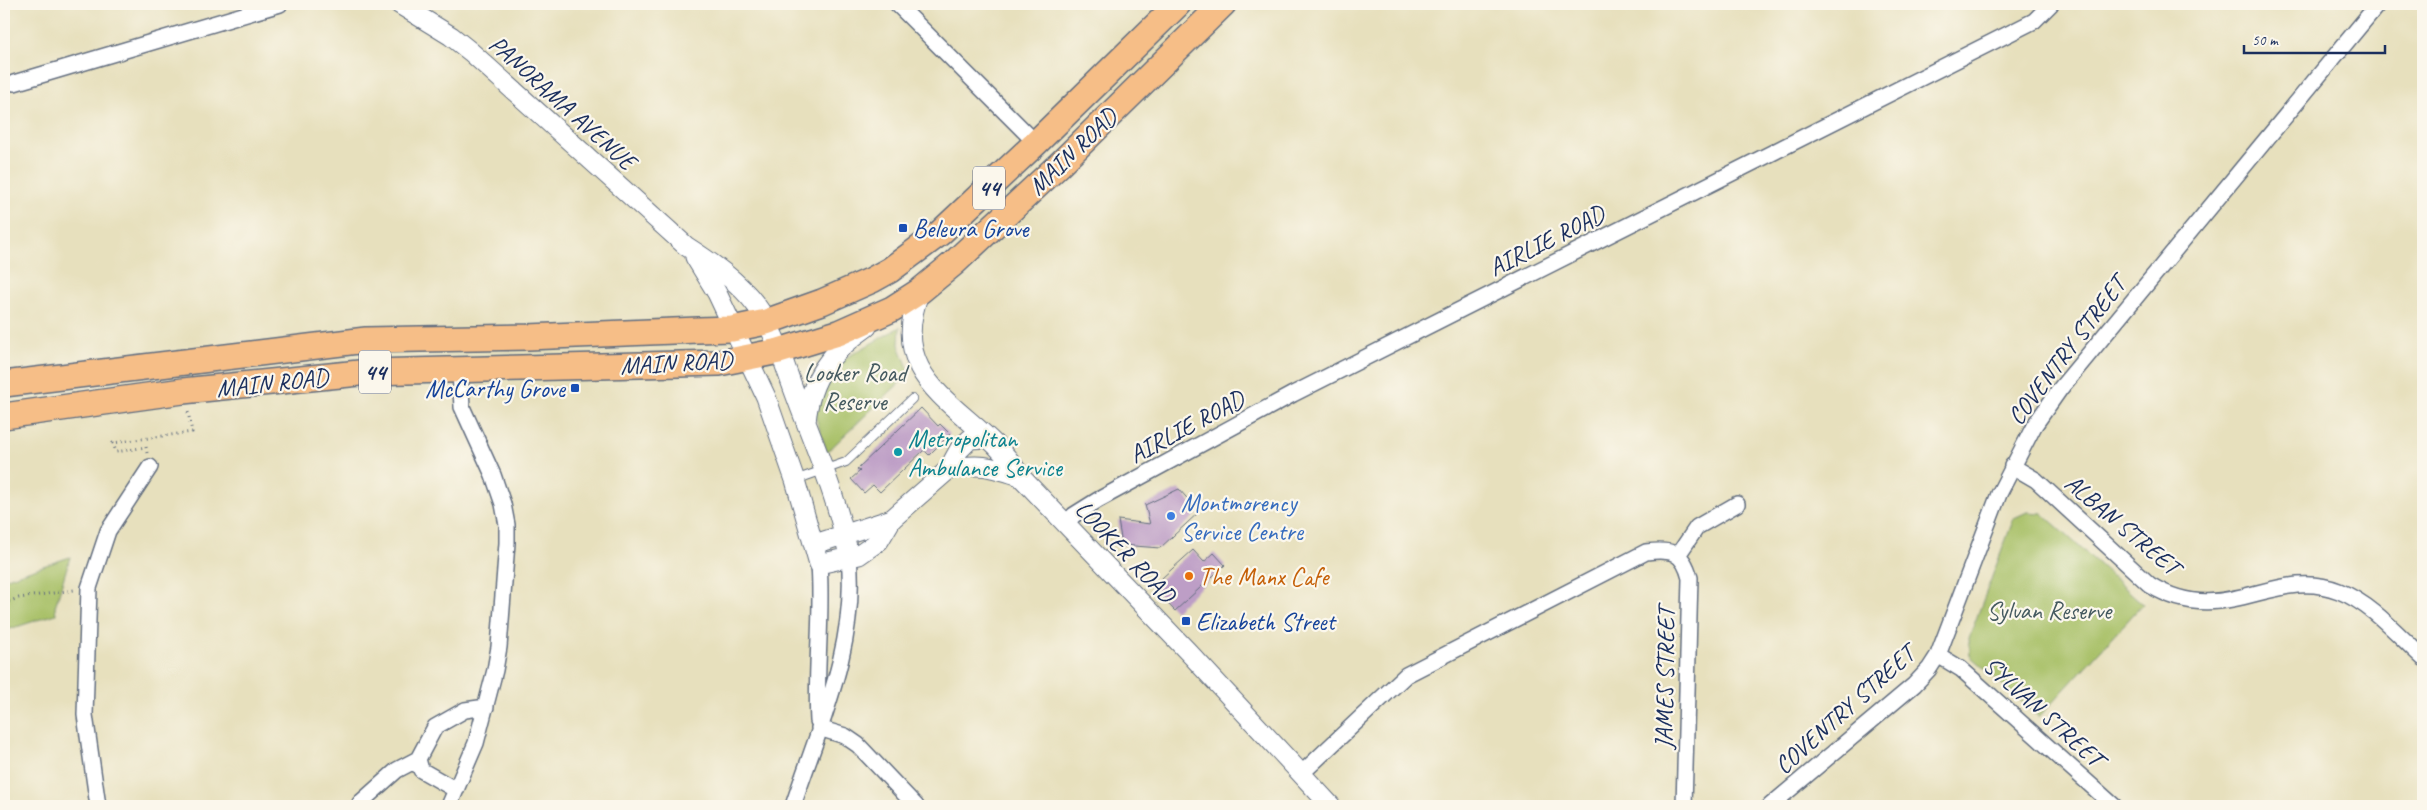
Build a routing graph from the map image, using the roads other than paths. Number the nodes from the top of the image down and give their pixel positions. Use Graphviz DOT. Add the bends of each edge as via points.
graph roads {
  1 [pos="280,4"];
  2 [pos="897,4"];
  3 [pos="1178,4"];
  4 [pos="1223,4"];
  5 [pos="2051,4"];
  6 [pos="2378,4"];
  7 [pos="405,5"];
  8 [pos="14,83"];
  9 [pos="1036,143"];
  10 [pos="686,246"];
  11 [pos="920,291"];
  12 [pos="892,309"];
  13 [pos="766,322"];
  14 [pos="732,329"];
  15 [pos="779,351"];
  16 [pos="748,358"];
  17 [pos="460,371"];
  18 [pos="4,384"];
  19 [pos="912,399"];
  20 [pos="4,416"];
  21 [pos="806,423"];
  22 [pos="988,438"];
  23 [pos="2012,466"];
  24 [pos="150,467"];
  25 [pos="823,470"];
  26 [pos="948,470"];
  27 [pos="1020,476"];
  28 [pos="795,480"];
  29 [pos="1737,504"];
  30 [pos="892,519"];
  31 [pos="1065,524"];
  32 [pos="844,535"];
  33 [pos="815,544"];
  34 [pos="1678,555"];
  35 [pos="848,558"];
  36 [pos="819,564"];
  37 [pos="1938,655"];
  38 [pos="2423,658"];
  39 [pos="486,707"];
  40 [pos="819,728"];
  41 [pos="418,759"];
  42 [pos="1301,774"];
  43 [pos="456,790"];
  44 [pos="360,803"];
  45 [pos="98,806"];
  46 [pos="449,806"];
  47 [pos="793,806"];
  48 [pos="916,806"];
  49 [pos="1331,806"];
  50 [pos="1684,806"];
  51 [pos="1770,806"];
  52 [pos="2114,806"];
  1 -- 8 [label="street"];
  2 -- 9 [label="street"];
  3 -- 9 [label="main road, MAIN ROAD / 44"];
  4 -- 11 [label="main road, MAIN ROAD / 44" via="1060,164"];
  5 -- 31 [label="street, AIRLIE ROAD" via="2034,21 1294,394 1098,500"];
  6 -- 23 [label="street, COVENTRY STREET" via="2060,389"];
  7 -- 10 [label="street, PANORAMA AVENUE" via="477,58"];
  9 -- 13 [label="main road, MAIN ROAD / 44" via="940,233 890,270 822,302"];
  10 -- 13 [label="street, PANORAMA AVENUE" via="744,291"];
  10 -- 14 [label="street, PANORAMA AVENUE" via="709,278"];
  11 -- 12 [label="main road, MAIN ROAD / 44"];
  11 -- 22 [label="street, LOOKER ROAD" via="911,321 913,356 928,379"];
  12 -- 15 [label="main road, MAIN ROAD / 44" via="838,333"];
  12 -- 21 [label="street" via="840,348 825,365 810,395"];
  13 -- 14 [label="main road, MAIN ROAD / 44"];
  13 -- 15 [label="street, PANORAMA AVENUE"];
  14 -- 16 [label="street, PANORAMA AVENUE"];
  14 -- 18 [label="main road, MAIN ROAD / 44" via="366,340"];
  15 -- 16 [label="main road, MAIN ROAD / 44"];
  15 -- 21 [label="street, PANORAMA AVENUE"];
  16 -- 17 [label="main road, MAIN ROAD / 44" via="677,365"];
  16 -- 28 [label="street, PANORAMA AVENUE" via="766,397"];
  17 -- 20 [label="main road, MAIN ROAD / 44" via="369,372 183,391"];
  17 -- 39 [label="street" via="462,407 493,475 507,525 499,647"];
  19 -- 25 [label="lane" via="846,462"];
  21 -- 25 [label="street, PANORAMA AVENUE"];
  22 -- 26 [label="street" via="970,439 959,450"];
  22 -- 27 [label="street, LOOKER ROAD"];
  23 -- 37 [label="street, COVENTRY STREET"];
  23 -- 38 [label="street, ALBAN STREET" via="2036,480 2160,592 2184,600 2215,603 2298,585 2338,591 2361,604"];
  24 -- 45 [label="street" via="108,531 89,588 85,715"];
  25 -- 28 [label="lane"];
  25 -- 32 [label="street, PANORAMA AVENUE"];
  26 -- 27 [label="street" via="978,464"];
  26 -- 30 [label="street"];
  27 -- 31 [label="street, LOOKER ROAD"];
  28 -- 33 [label="street, PANORAMA AVENUE"];
  29 -- 34 [label="street" via="1696,527"];
  30 -- 32 [label="street"];
  30 -- 35 [label="street" via="880,541 859,555"];
  31 -- 42 [label="street, LOOKER ROAD"];
  32 -- 33 [label="street"];
  32 -- 35 [label="street, PANORAMA AVENUE"];
  33 -- 36 [label="street, PANORAMA AVENUE"];
  34 -- 42 [label="street" via="1665,550 1646,552 1406,675"];
  34 -- 50 [label="street, JAMES STREET" via="1687,565 1690,578"];
  35 -- 36 [label="street"];
  35 -- 40 [label="street" via="850,575 845,634 831,694"];
  36 -- 40 [label="street" via="816,680"];
  37 -- 51 [label="street, COVENTRY STREET" via="1914,685"];
  37 -- 52 [label="street, SYLVAN STREET" via="1961,669"];
  39 -- 41 [label="street" via="465,710 435,727"];
  39 -- 43 [label="street" via="476,743"];
  40 -- 47 [label="street"];
  40 -- 48 [label="street" via="845,736 858,745"];
  41 -- 43 [label="street" via="421,770"];
  41 -- 44 [label="street" via="397,770"];
  42 -- 49 [label="street, LOOKER ROAD"];
  43 -- 46 [label="street"];
}
